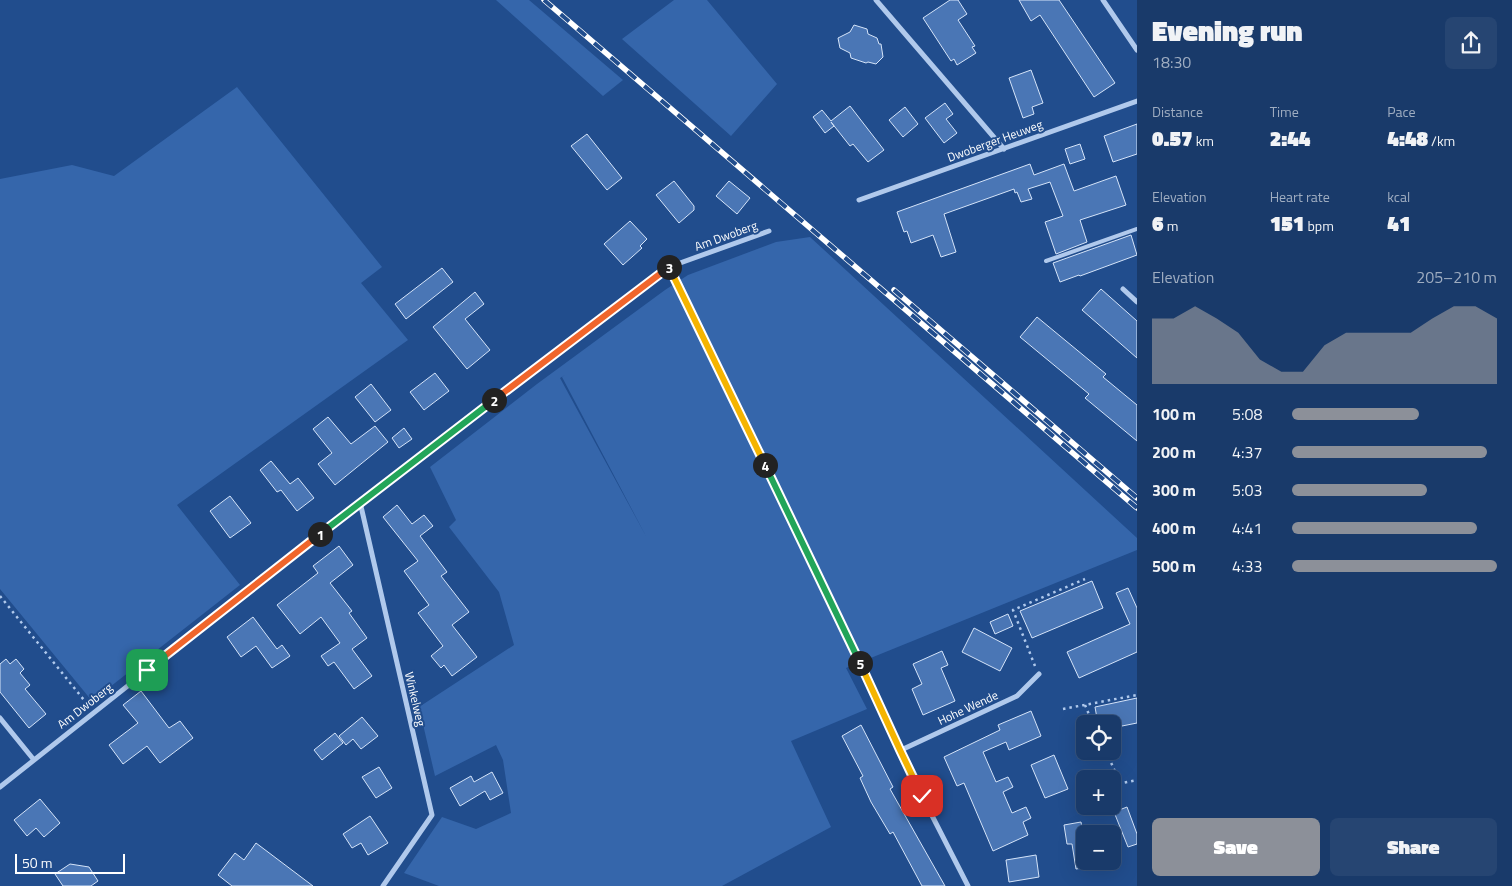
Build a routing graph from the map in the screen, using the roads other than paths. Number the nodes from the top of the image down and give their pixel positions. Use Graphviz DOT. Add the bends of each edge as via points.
graph roads {
  1 [pos="876,0"];
  2 [pos="1103,0"];
  3 [pos="1137,50"];
  4 [pos="1137,101"];
  5 [pos="1004,149"];
  6 [pos="859,200"];
  7 [pos="1137,229"];
  8 [pos="769,231"];
  9 [pos="1046,262"];
  10 [pos="1123,289"];
  11 [pos="1137,302"];
  12 [pos="360,502"];
  13 [pos="1039,674"];
  14 [pos="866,675"];
  15 [pos="0,718"];
  16 [pos="900,750"];
  17 [pos="34,760"];
  18 [pos="0,787"];
  19 [pos="383,886"];
  20 [pos="968,886"];
  1 -- 5 [label="street"];
  2 -- 3 [label="street"];
  4 -- 5 [label="street, Dwoberger Heuweg"];
  5 -- 6 [label="street, Dwoberger Heuweg"];
  7 -- 9 [label="lane"];
  8 -- 12 [label="street, Am Dwoberg" via="669,267"];
  10 -- 11 [label="street"];
  12 -- 17 [label="street, Am Dwoberg"];
  12 -- 19 [label="street, Winkelweg" via="432,815"];
  13 -- 16 [label="street, Hohe Wende" via="1018,696"];
  14 -- 16 [label="street"];
  15 -- 17 [label="street"];
  16 -- 20 [label="street"];
  17 -- 18 [label="street, Am Dwoberg"];
}
